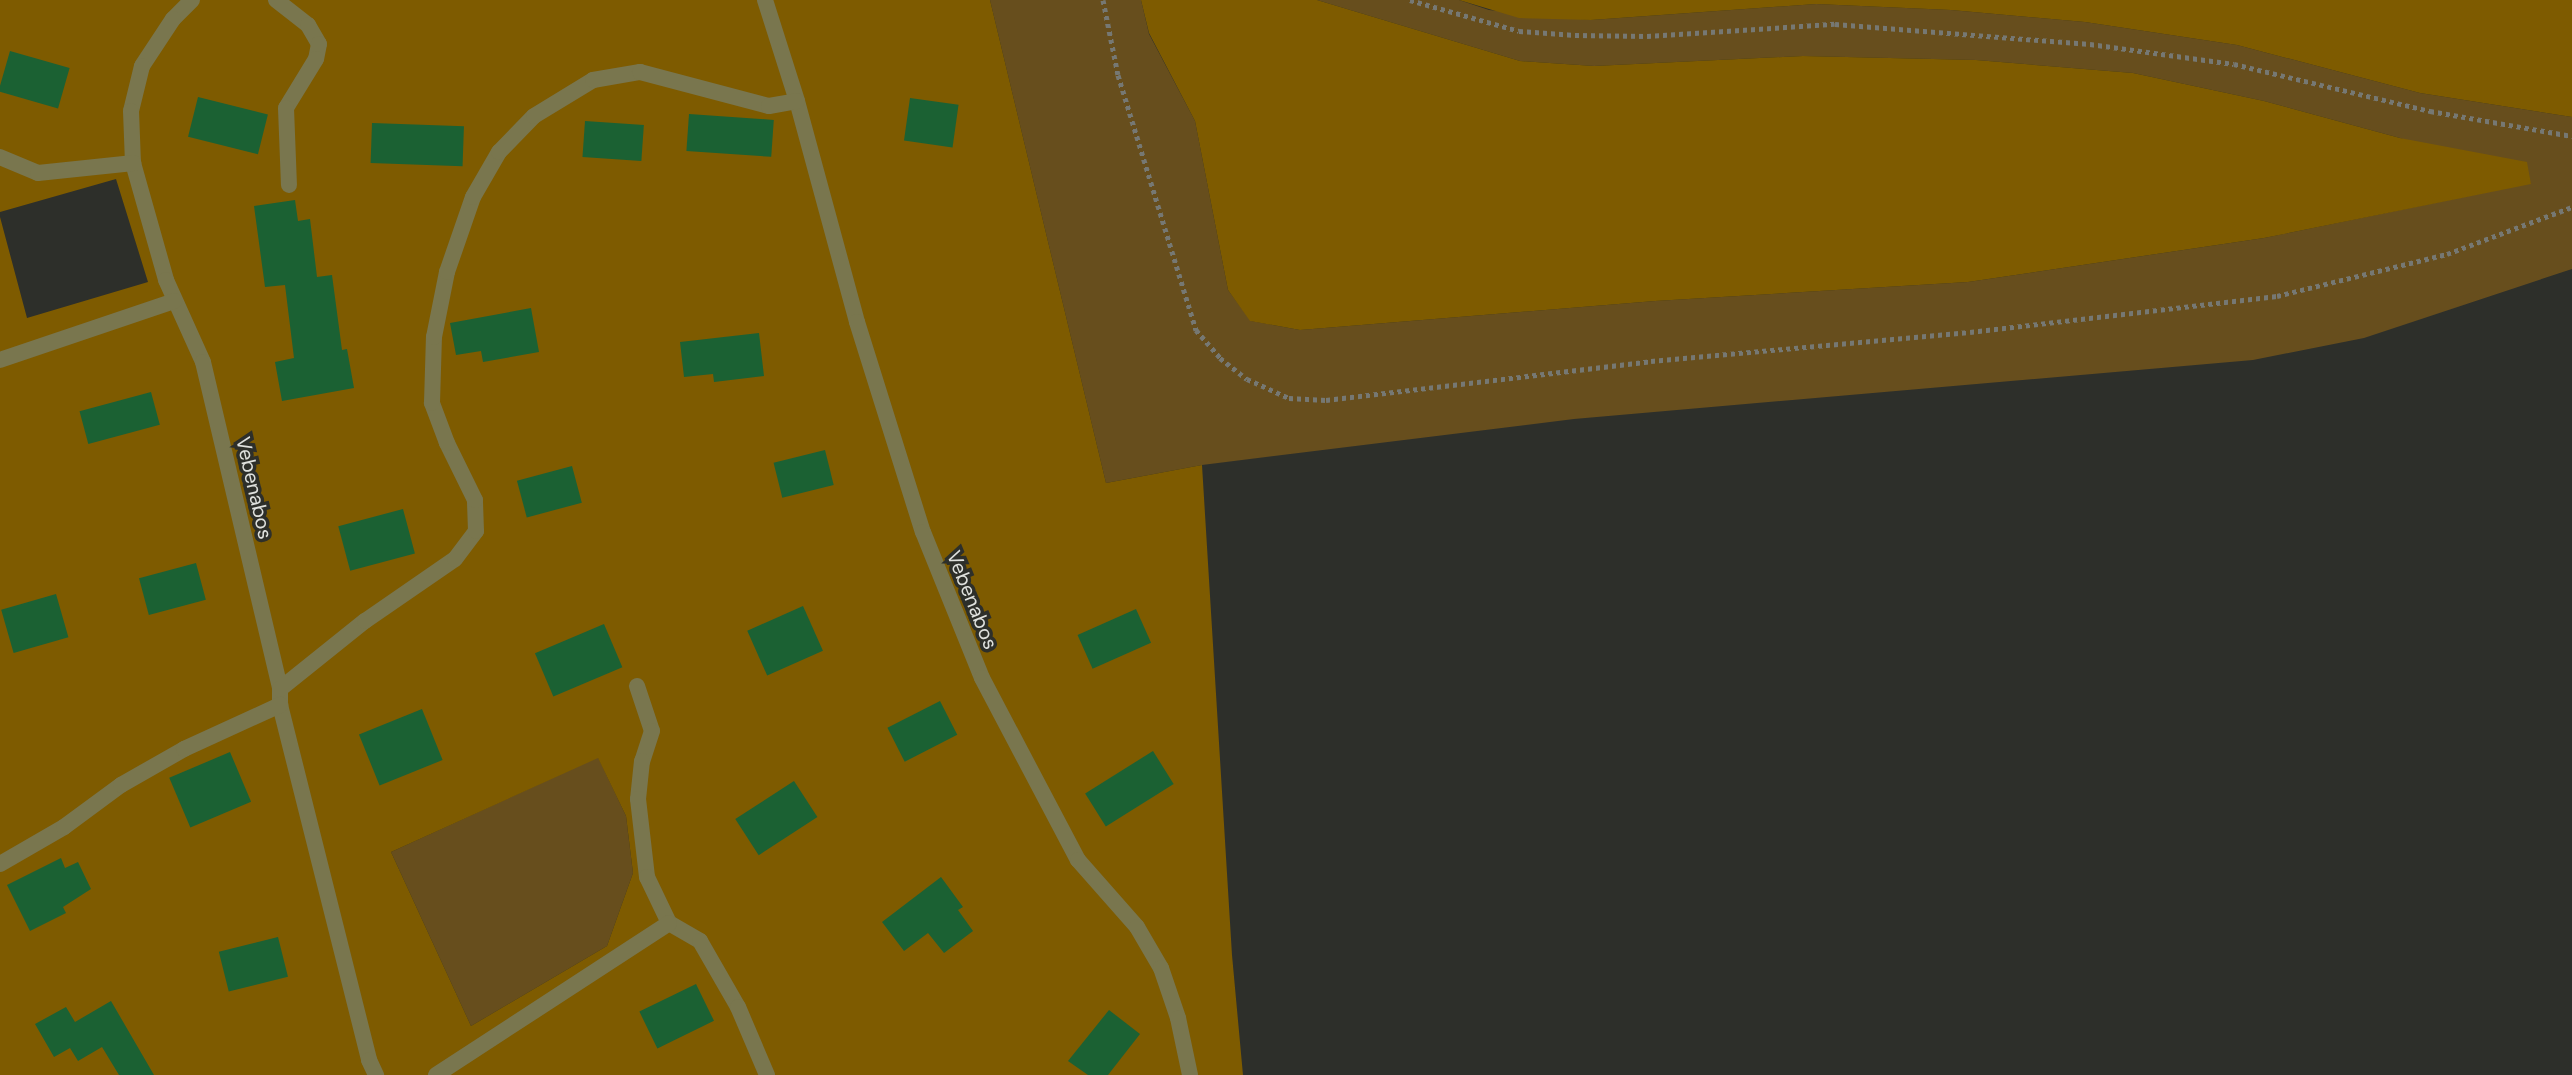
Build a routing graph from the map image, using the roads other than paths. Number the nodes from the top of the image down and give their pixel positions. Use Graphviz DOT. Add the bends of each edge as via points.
graph roads {
  1 [pos="192,0"];
  2 [pos="276,0"];
  3 [pos="765,0"];
  4 [pos="797,101"];
  5 [pos="0,157"];
  6 [pos="133,163"];
  7 [pos="289,185"];
  8 [pos="174,301"];
  9 [pos="0,360"];
  10 [pos="637,686"];
  11 [pos="280,697"];
  12 [pos="0,864"];
  13 [pos="669,923"];
  14 [pos="376,1075"];
  15 [pos="436,1075"];
  16 [pos="767,1075"];
  17 [pos="1190,1075"];
  1 -- 6 [label="street, Vebenabos" via="142,66 131,111"];
  2 -- 7 [label="street" via="308,25 319,44 316,59 286,108"];
  3 -- 4 [label="street, Vebenabos"];
  4 -- 11 [label="street" via="769,106 640,72 593,80 534,116 499,152 473,197 447,272 434,337 432,403 475,500 476,531 455,559 365,621"];
  4 -- 17 [label="street, Vebenabos" via="857,322 923,532 964,634 1078,860 1137,927 1161,968"];
  5 -- 6 [label="street" via="38,173"];
  6 -- 8 [label="street, Vebenabos"];
  8 -- 9 [label="street"];
  8 -- 11 [label="street, Vebenabos" via="203,362"];
  10 -- 13 [label="street" via="652,731 638,799 647,877"];
  11 -- 12 [label="street" via="121,785 64,827"];
  11 -- 14 [label="street, Vebenabos"];
  13 -- 15 [label="street"];
  13 -- 16 [label="street" via="700,941 738,1007"];
}
